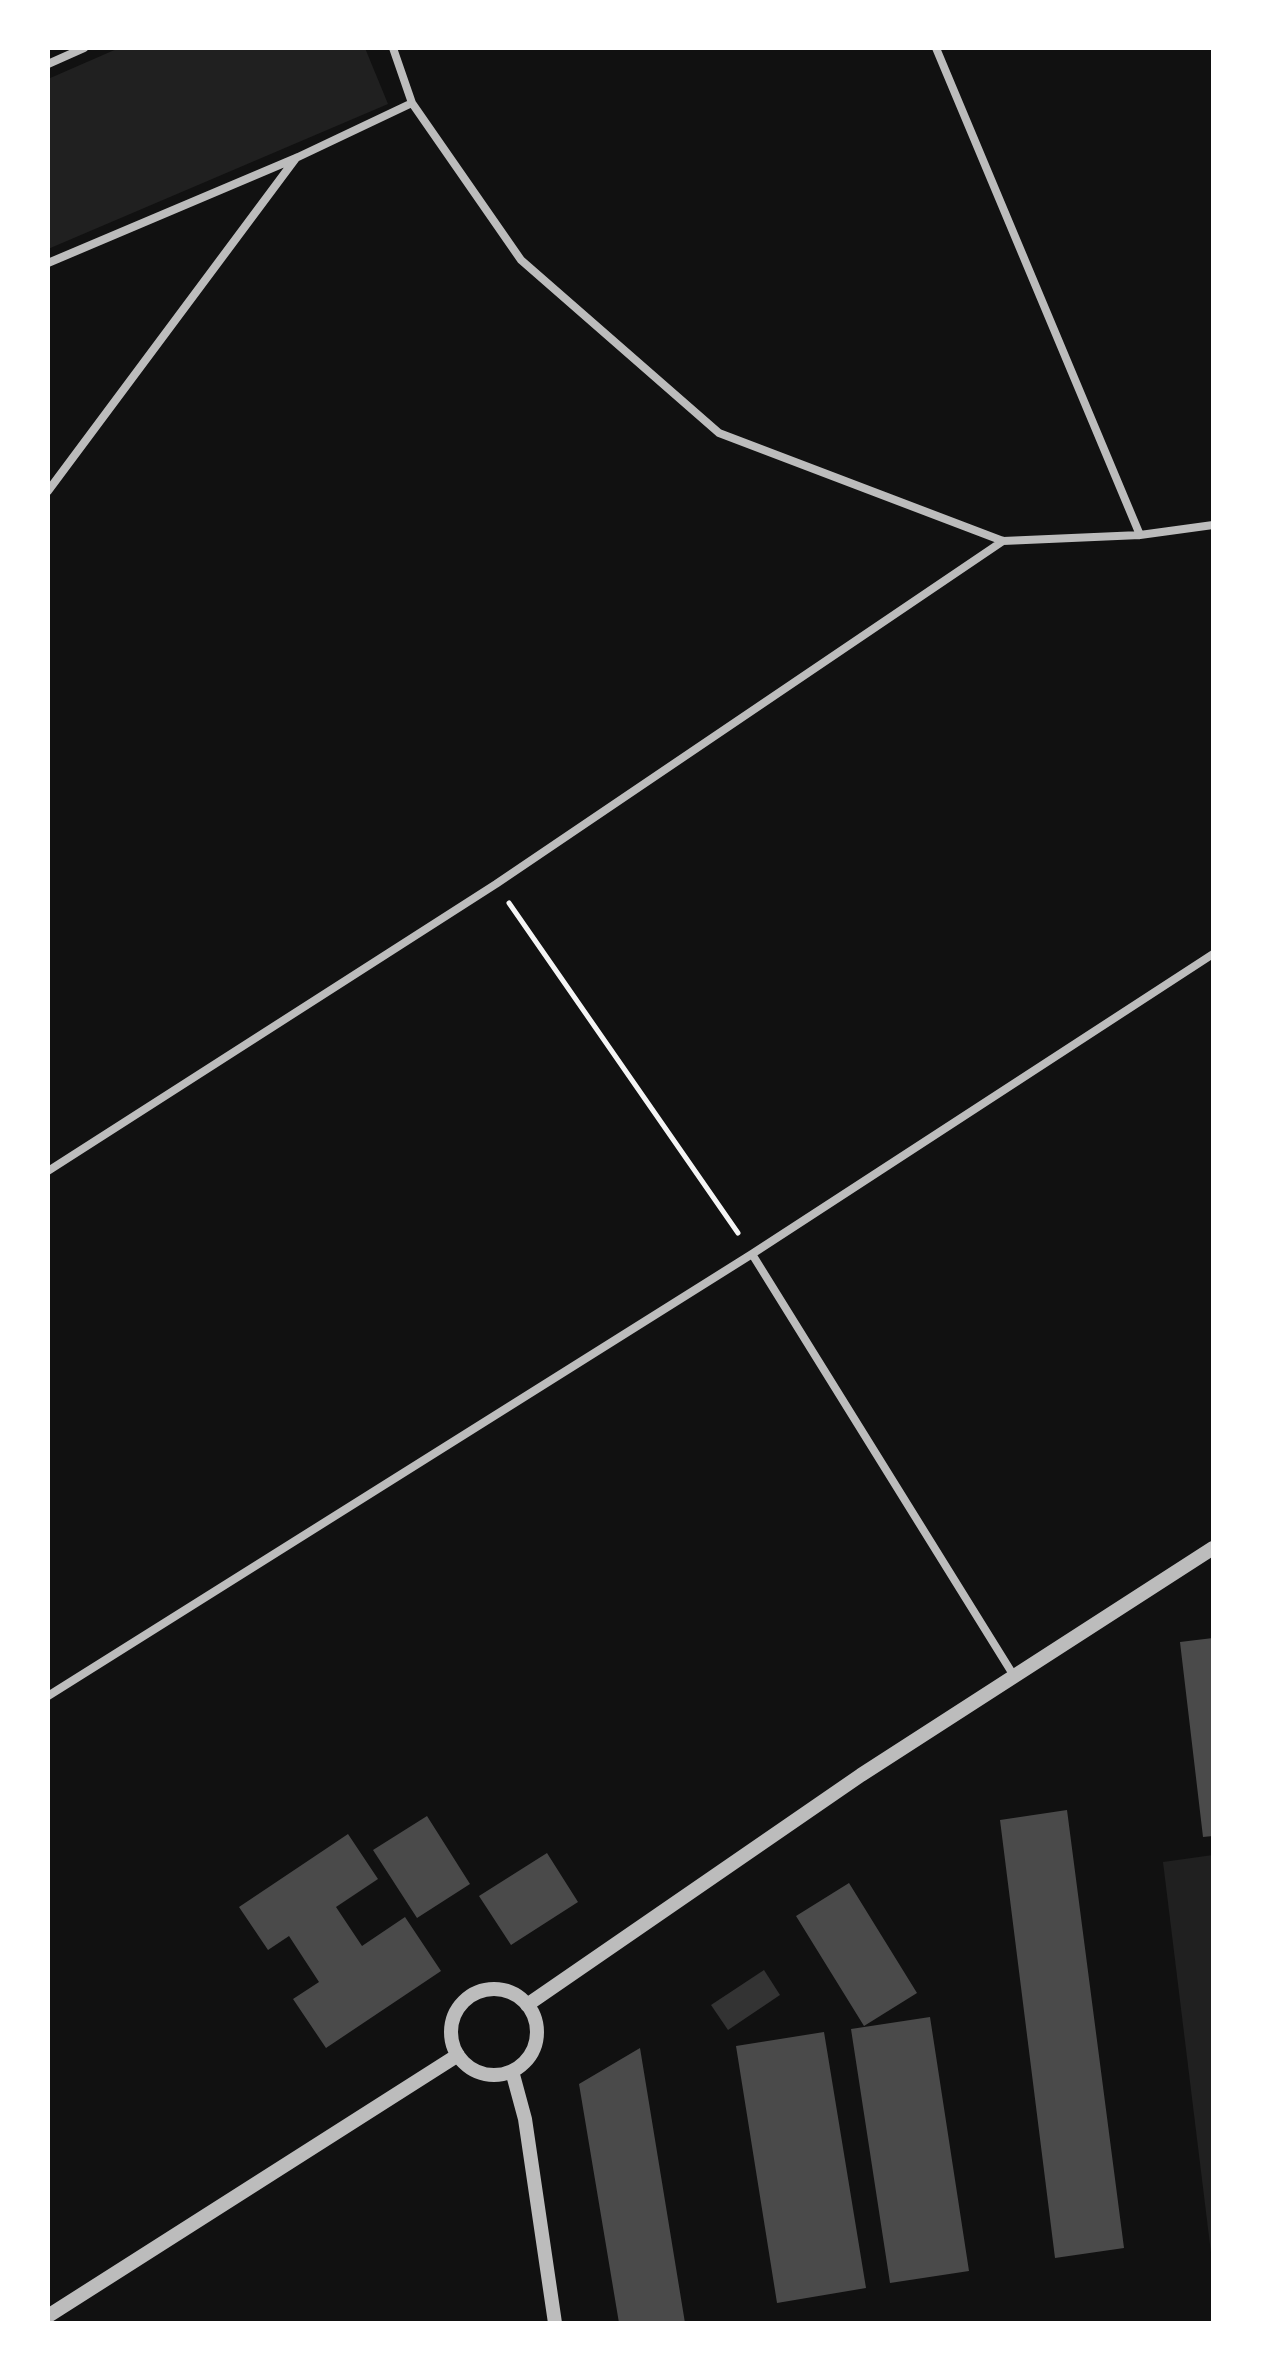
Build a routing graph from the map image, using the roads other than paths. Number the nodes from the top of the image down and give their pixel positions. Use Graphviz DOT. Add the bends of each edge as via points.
graph roads {
  1 [pos="84,48"];
  2 [pos="393,48"];
  3 [pos="936,48"];
  4 [pos="48,64"];
  5 [pos="412,103"];
  6 [pos="296,158"];
  7 [pos="48,263"];
  8 [pos="48,491"];
  9 [pos="1213,525"];
  10 [pos="1140,535"];
  11 [pos="1003,541"];
  12 [pos="1213,954"];
  13 [pos="48,1171"];
  14 [pos="752,1254"];
  15 [pos="1213,1548"];
  16 [pos="1014,1676"];
  17 [pos="48,1696"];
  18 [pos="527,2005"];
  19 [pos="458,2055"];
  20 [pos="512,2071"];
  21 [pos="48,2316"];
  22 [pos="555,2323"];
  1 -- 4 [label="street"];
  2 -- 5 [label="street"];
  3 -- 10 [label="street"];
  5 -- 6 [label="street"];
  5 -- 11 [label="street" via="521,260 719,433"];
  6 -- 7 [label="street"];
  6 -- 8 [label="street"];
  9 -- 10 [label="street"];
  10 -- 11 [label="street"];
  11 -- 13 [label="street" via="496,884"];
  12 -- 14 [label="street"];
  14 -- 16 [label="street"];
  14 -- 17 [label="street"];
  15 -- 16 [label="street"];
  16 -- 18 [label="street"];
  18 -- 19 [label="street" via="507,1991 493,1989 468,1998 452,2021"];
  18 -- 20 [label="street" via="536,2020 534,2049"];
  19 -- 20 [label="street" via="487,2075"];
  19 -- 21 [label="street"];
  20 -- 22 [label="street" via="525,2119"];
}
